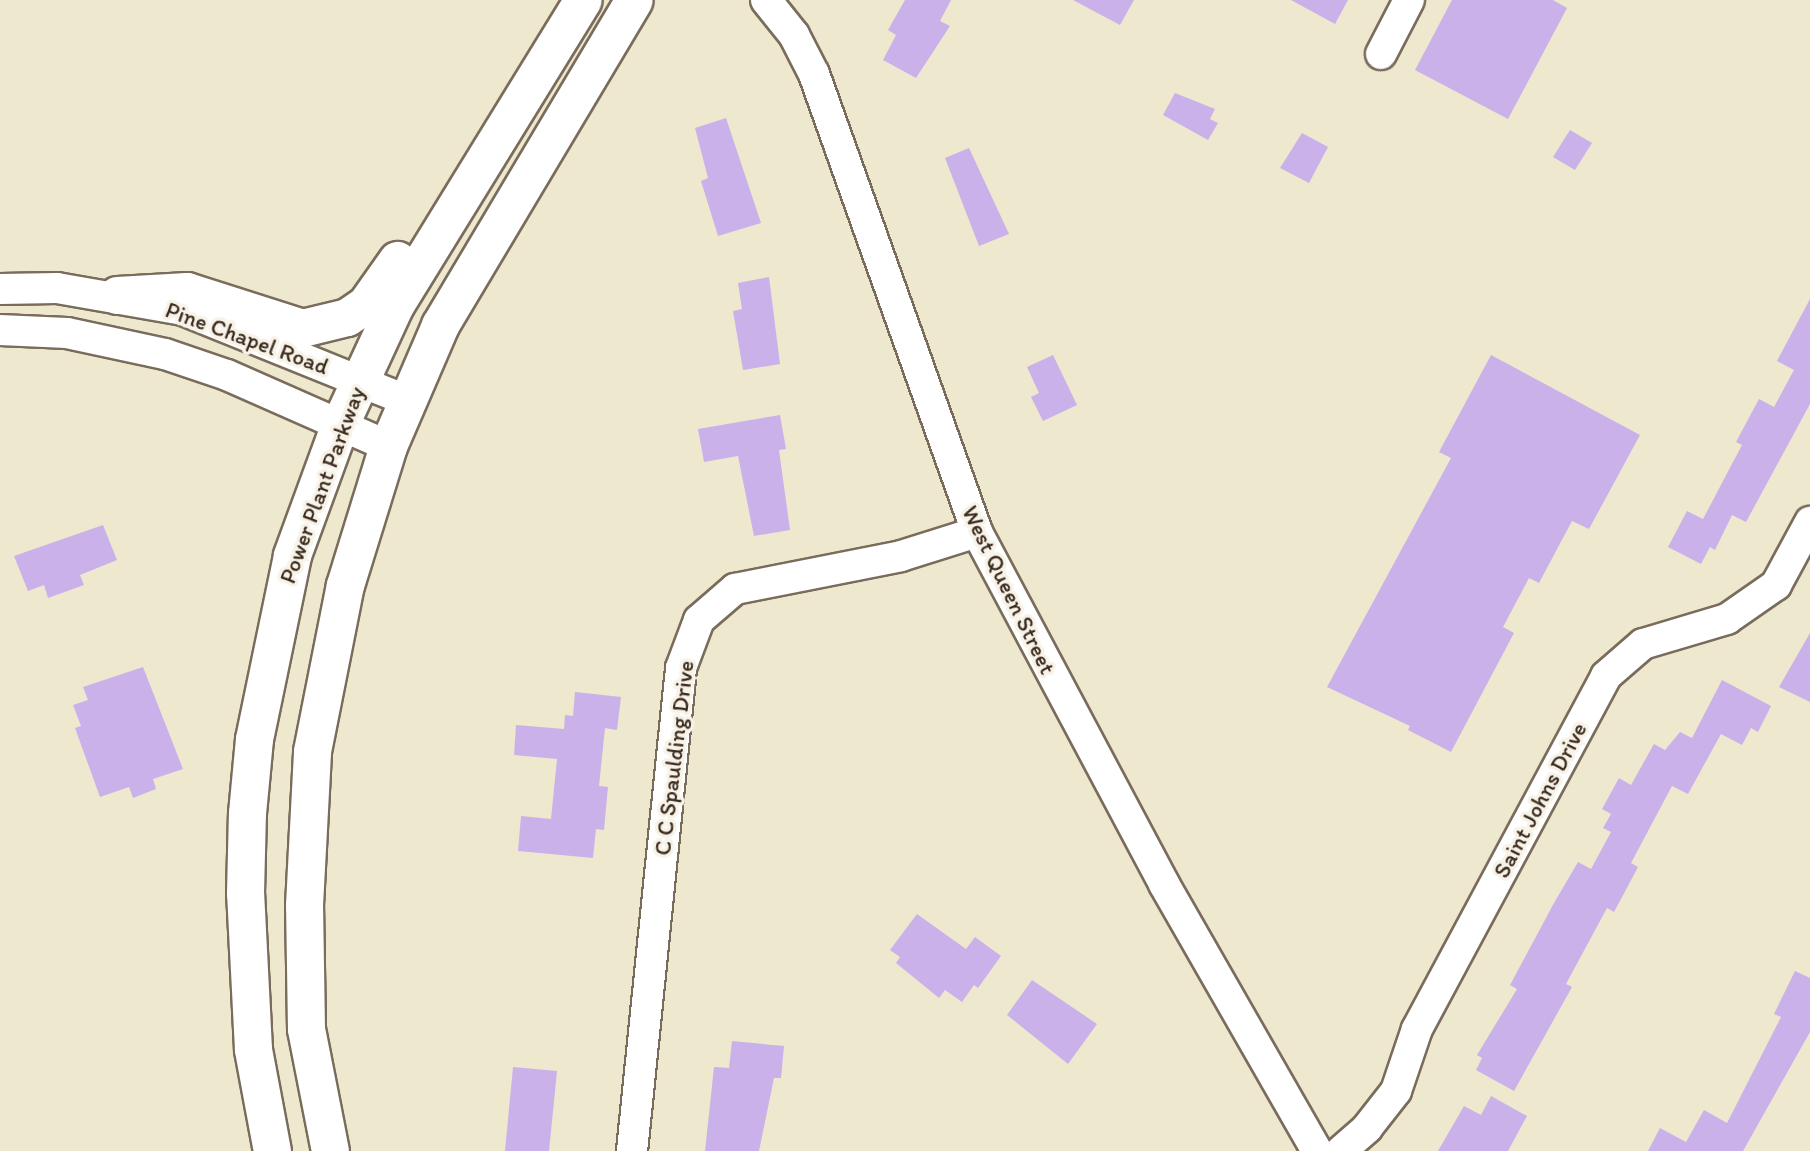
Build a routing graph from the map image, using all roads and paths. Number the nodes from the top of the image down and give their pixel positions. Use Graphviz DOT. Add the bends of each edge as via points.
graph roads {
  1 [pos="583,0"];
  2 [pos="634,0"];
  3 [pos="766,0"];
  4 [pos="1409,0"];
  5 [pos="1381,54"];
  6 [pos="505,124"];
  7 [pos="0,289"];
  8 [pos="117,295"];
  9 [pos="0,330"];
  10 [pos="359,380"];
  11 [pos="406,400"];
  12 [pos="340,424"];
  13 [pos="388,446"];
  14 [pos="1810,522"];
  15 [pos="977,531"];
  16 [pos="272,1151"];
  17 [pos="330,1151"];
  18 [pos="632,1151"];
  19 [pos="1317,1151"];
  20 [pos="1341,1151"];
  1 -- 6 [label="main road, Power Plant Parkway"];
  2 -- 11 [label="main road" via="469,270"];
  3 -- 15 [label="street, West Queen Street" via="794,35 814,74"];
  4 -- 5 [label="street"];
  6 -- 8 [label="main road" via="460,162 382,285 347,317 302,328 187,291"];
  6 -- 10 [label="main road, Power Plant Parkway" via="395,305"];
  7 -- 8 [label="street, Pine Chapel Road" via="57,288"];
  8 -- 10 [label="street, Pine Chapel Road" via="183,310"];
  9 -- 12 [label="street, Pine Chapel Road" via="67,333 165,354"];
  10 -- 11 [label="street, Pine Chapel Road"];
  10 -- 12 [label="main road, Power Plant Parkway"];
  11 -- 13 [label="main road"];
  12 -- 13 [label="street, Pine Chapel Road"];
  12 -- 16 [label="main road, Power Plant Parkway" via="292,555 254,739 247,813 245,893 253,1049"];
  13 -- 17 [label="main road" via="328,656 306,806 306,1029"];
  14 -- 20 [label="street, Saint Johns Drive" via="1776,585 1727,619 1643,644 1606,676 1417,1029 1396,1091 1367,1128"];
  15 -- 18 [label="street, C C Spaulding Drive" via="901,556 735,589 699,621 681,668"];
  15 -- 19 [label="street, West Queen Street" via="1164,884"];
}
